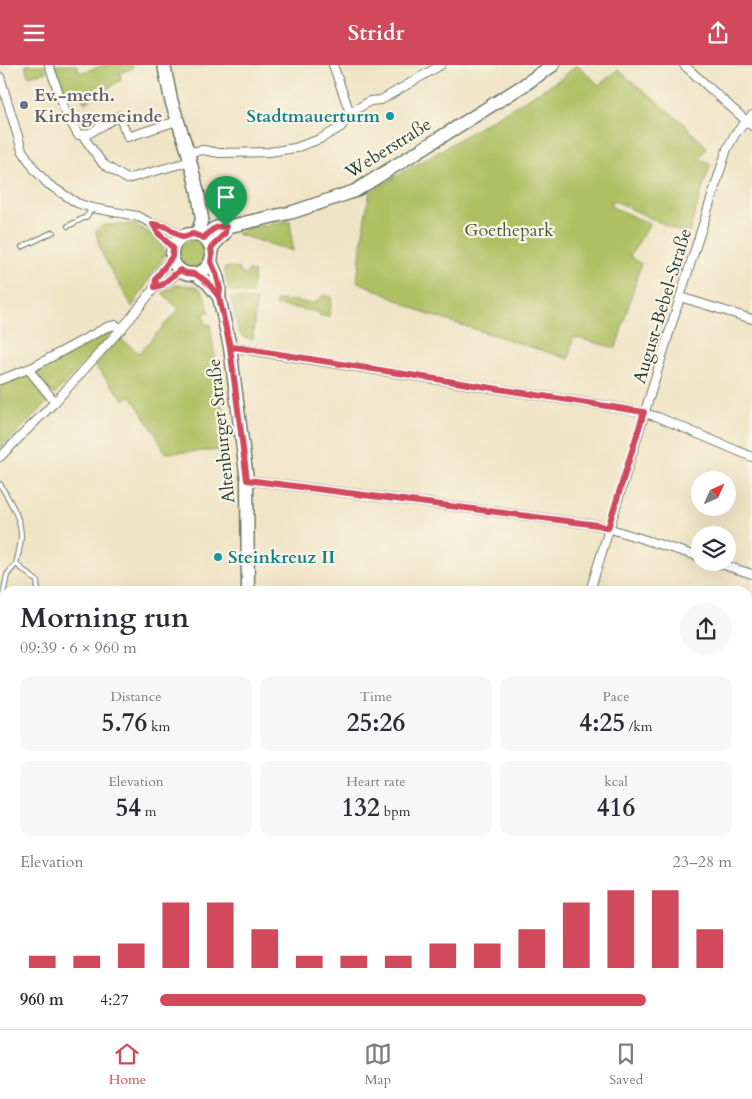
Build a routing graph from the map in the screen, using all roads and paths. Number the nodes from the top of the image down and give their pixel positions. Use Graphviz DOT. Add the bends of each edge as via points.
graph roads {
  1 [pos="49,65"];
  2 [pos="164,65"];
  3 [pos="333,65"];
  4 [pos="441,65"];
  5 [pos="553,65"];
  6 [pos="684,65"];
  7 [pos="0,77"];
  8 [pos="350,113"];
  9 [pos="177,121"];
  10 [pos="750,121"];
  11 [pos="83,136"];
  12 [pos="190,157"];
  13 [pos="88,207"];
  14 [pos="153,224"];
  15 [pos="68,225"];
  16 [pos="53,232"];
  17 [pos="182,237"];
  18 [pos="204,240"];
  19 [pos="22,247"];
  20 [pos="173,252"];
  21 [pos="211,262"];
  22 [pos="180,270"];
  23 [pos="195,274"];
  24 [pos="155,287"];
  25 [pos="219,297"];
  26 [pos="680,297"];
  27 [pos="752,319"];
  28 [pos="122,329"];
  29 [pos="230,347"];
  30 [pos="28,369"];
  31 [pos="0,380"];
  32 [pos="55,402"];
  33 [pos="644,412"];
  34 [pos="0,457"];
  35 [pos="752,457"];
  36 [pos="247,480"];
  37 [pos="0,484"];
  38 [pos="608,528"];
  39 [pos="691,554"];
  40 [pos="16,564"];
  41 [pos="736,569"];
  42 [pos="752,574"];
  43 [pos="5,586"];
  44 [pos="38,586"];
  45 [pos="248,586"];
  46 [pos="591,586"];
  47 [pos="0,643"];
  48 [pos="0,659"];
  1 -- 11 [label="street" via="74,131"];
  2 -- 9 [label="main road"];
  3 -- 8 [label="street"];
  4 -- 8 [label="street" via="381,100 370,101"];
  5 -- 18 [label="main road, Weberstraße" via="354,191 293,212 221,226 213,229"];
  6 -- 10 [label="street"];
  7 -- 13 [label="street" via="19,141 31,165 55,189"];
  8 -- 12 [label="street" via="341,127 295,148 269,152 219,153 203,150"];
  9 -- 11 [label="street" via="128,137 119,116"];
  9 -- 12 [label="main road"];
  10 -- 26 [label="street, August-Bebel-Straße" via="732,138 727,149"];
  11 -- 12 [label="street" via="103,164 127,179"];
  12 -- 18 [label="main road"];
  13 -- 14 [label="street" via="137,216"];
  13 -- 15 [label="lane" via="86,217"];
  14 -- 17 [label="street" via="167,227"];
  14 -- 20 [label="street"];
  16 -- 19 [label="lane"];
  17 -- 18 [label="main road" via="189,234"];
  17 -- 20 [label="main road"];
  18 -- 21 [label="main road" via="212,255"];
  20 -- 22 [label="main road"];
  20 -- 24 [label="street" via="156,278"];
  21 -- 23 [label="main road" via="205,270"];
  21 -- 25 [label="main road, Altenburger Straße" via="220,289"];
  22 -- 23 [label="main road"];
  22 -- 24 [label="street"];
  23 -- 25 [label="main road"];
  24 -- 28 [label="street"];
  25 -- 29 [label="main road, Altenburger Straße"];
  26 -- 27 [label="street"];
  26 -- 33 [label="street, August-Bebel-Straße"];
  28 -- 30 [label="street" via="116,325 108,327"];
  28 -- 32 [label="street"];
  29 -- 33 [label="street"];
  29 -- 36 [label="main road, Altenburger Straße"];
  30 -- 31 [label="street"];
  30 -- 32 [label="street"];
  32 -- 34 [label="street"];
  33 -- 35 [label="street"];
  33 -- 38 [label="street, August-Bebel-Straße"];
  36 -- 38 [label="street"];
  36 -- 45 [label="main road, Altenburger Straße"];
  37 -- 40 [label="lane" via="19,521 21,537"];
  38 -- 39 [label="street"];
  38 -- 46 [label="street, August-Bebel-Straße"];
  40 -- 43 [label="lane" via="7,575"];
  40 -- 44 [label="lane" via="37,581"];
  41 -- 42 [label="street"];
  47 -- 48 [label="lane"];
}
